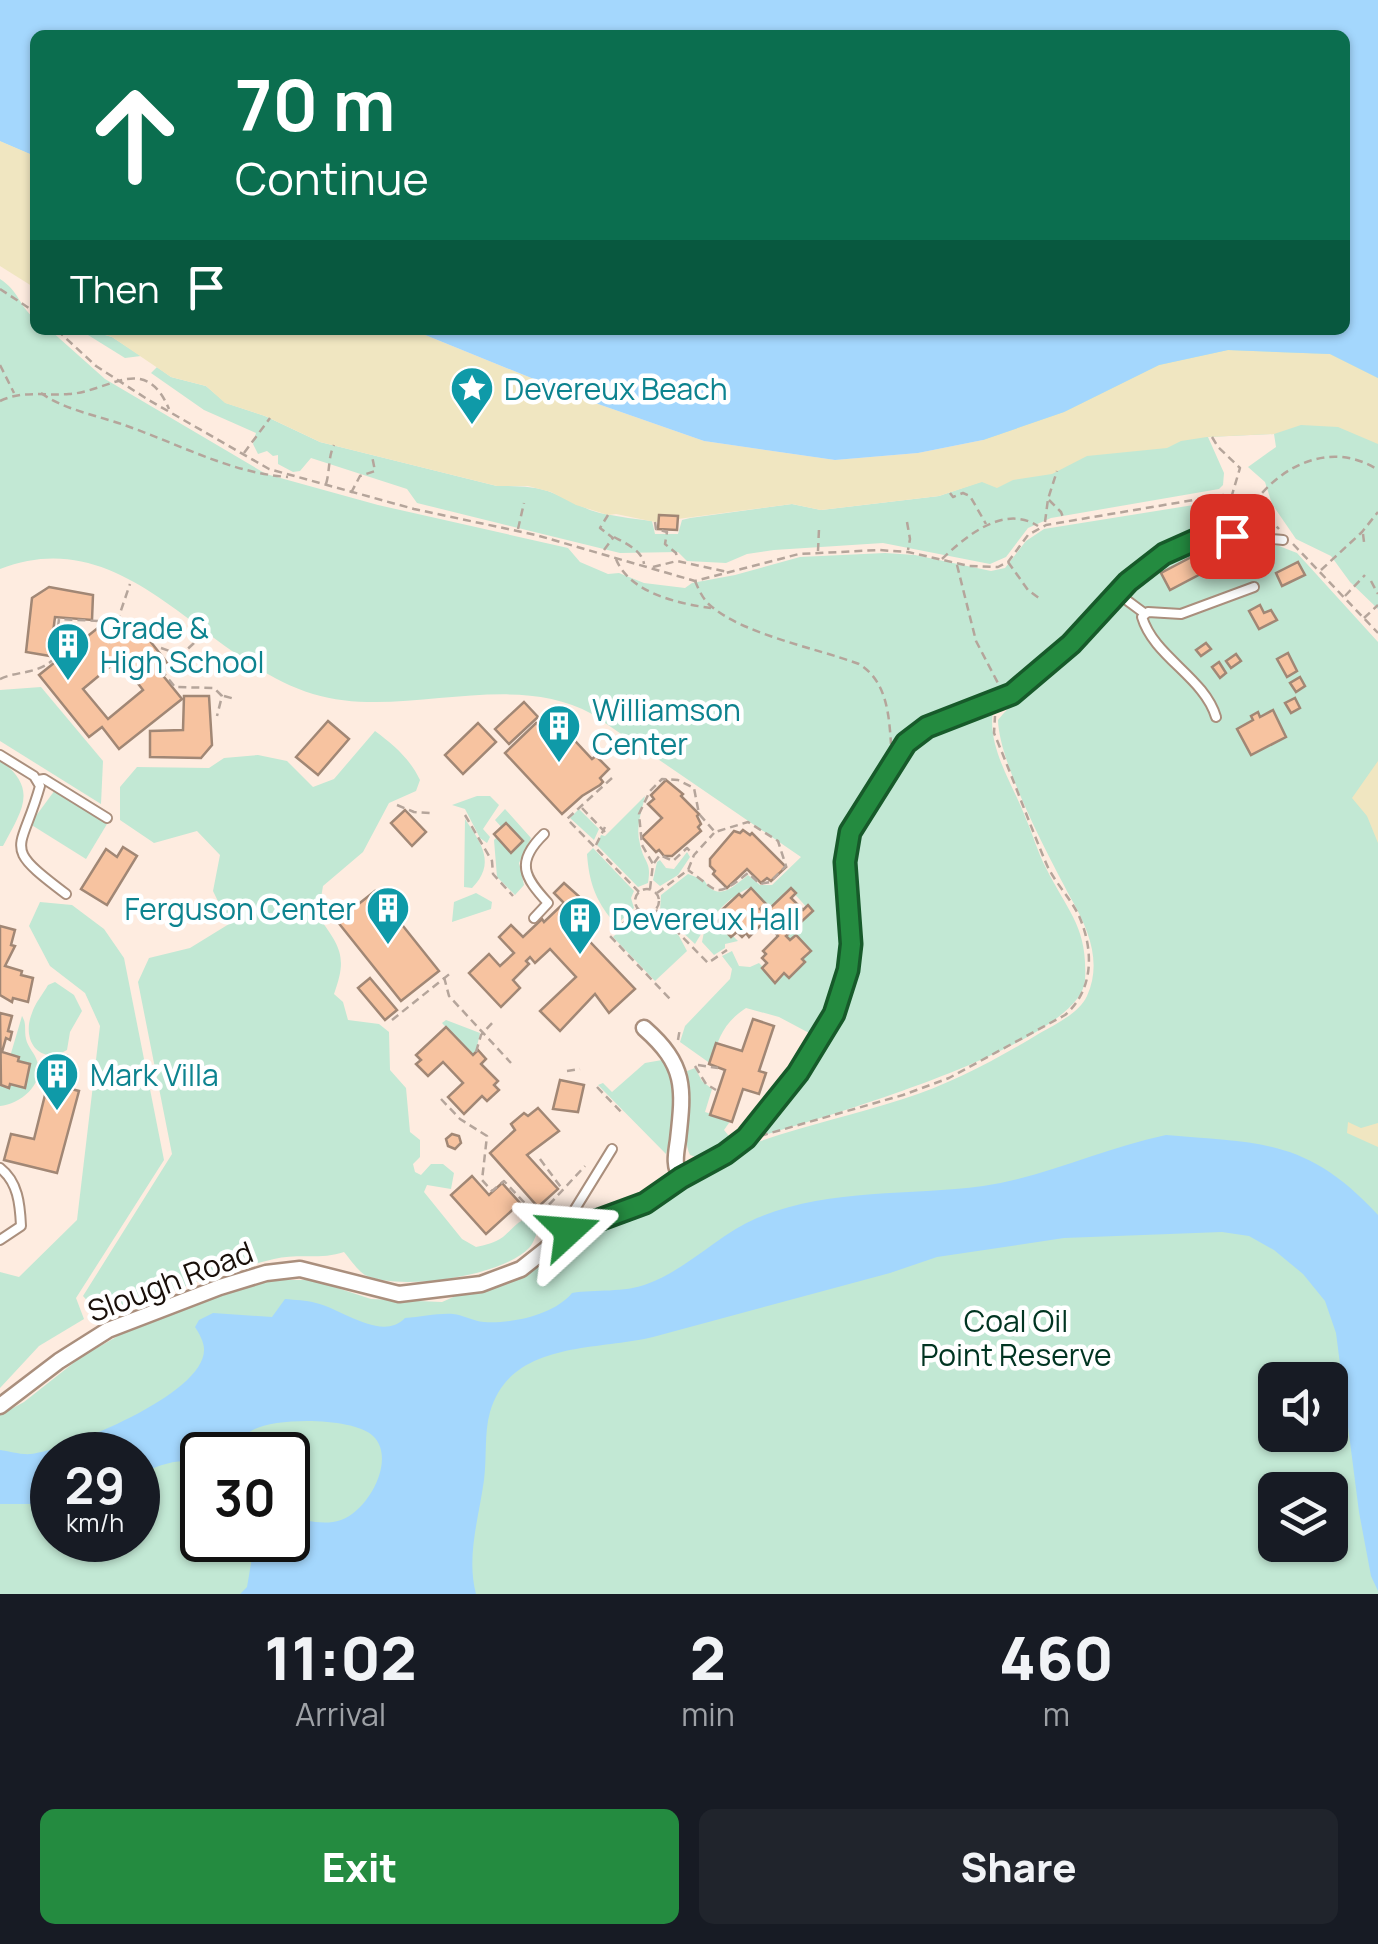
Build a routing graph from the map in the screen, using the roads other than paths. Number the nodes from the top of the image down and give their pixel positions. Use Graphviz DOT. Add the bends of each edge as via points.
graph roads {
  1 [pos="1283,540"];
  2 [pos="1254,587"];
  3 [pos="1117,593"];
  4 [pos="1144,613"];
  5 [pos="1216,717"];
  6 [pos="0,754"];
  7 [pos="38,780"];
  8 [pos="107,818"];
  9 [pos="544,834"];
  10 [pos="66,894"];
  11 [pos="534,918"];
  12 [pos="644,1028"];
  13 [pos="612,1149"];
  14 [pos="704,1166"];
  15 [pos="0,1168"];
  16 [pos="681,1178"];
  17 [pos="569,1231"];
  18 [pos="0,1240"];
  19 [pos="0,1406"];
  1 -- 3 [label="lane" via="1200,538 1164,554"];
  2 -- 4 [label="lane" via="1181,614"];
  3 -- 4 [label="lane"];
  3 -- 14 [label="lane" via="1071,644 1005,698 916,734 898,754 850,832 851,944 834,1014 752,1131"];
  4 -- 5 [label="lane" via="1143,623"];
  6 -- 7 [label="lane"];
  7 -- 8 [label="lane"];
  7 -- 10 [label="lane" via="14,852 26,871"];
  9 -- 11 [label="lane" via="525,864 548,903"];
  12 -- 16 [label="street" via="678,1071 675,1165"];
  13 -- 17 [label="lane" via="568,1222"];
  14 -- 16 [label="street, Slough Road"];
  15 -- 18 [label="lane" via="12,1180 21,1226"];
  16 -- 17 [label="street, Slough Road" via="645,1203"];
  17 -- 19 [label="street, Slough Road" via="521,1269 452,1290 399,1294 314,1271 266,1273 108,1330"];
}
